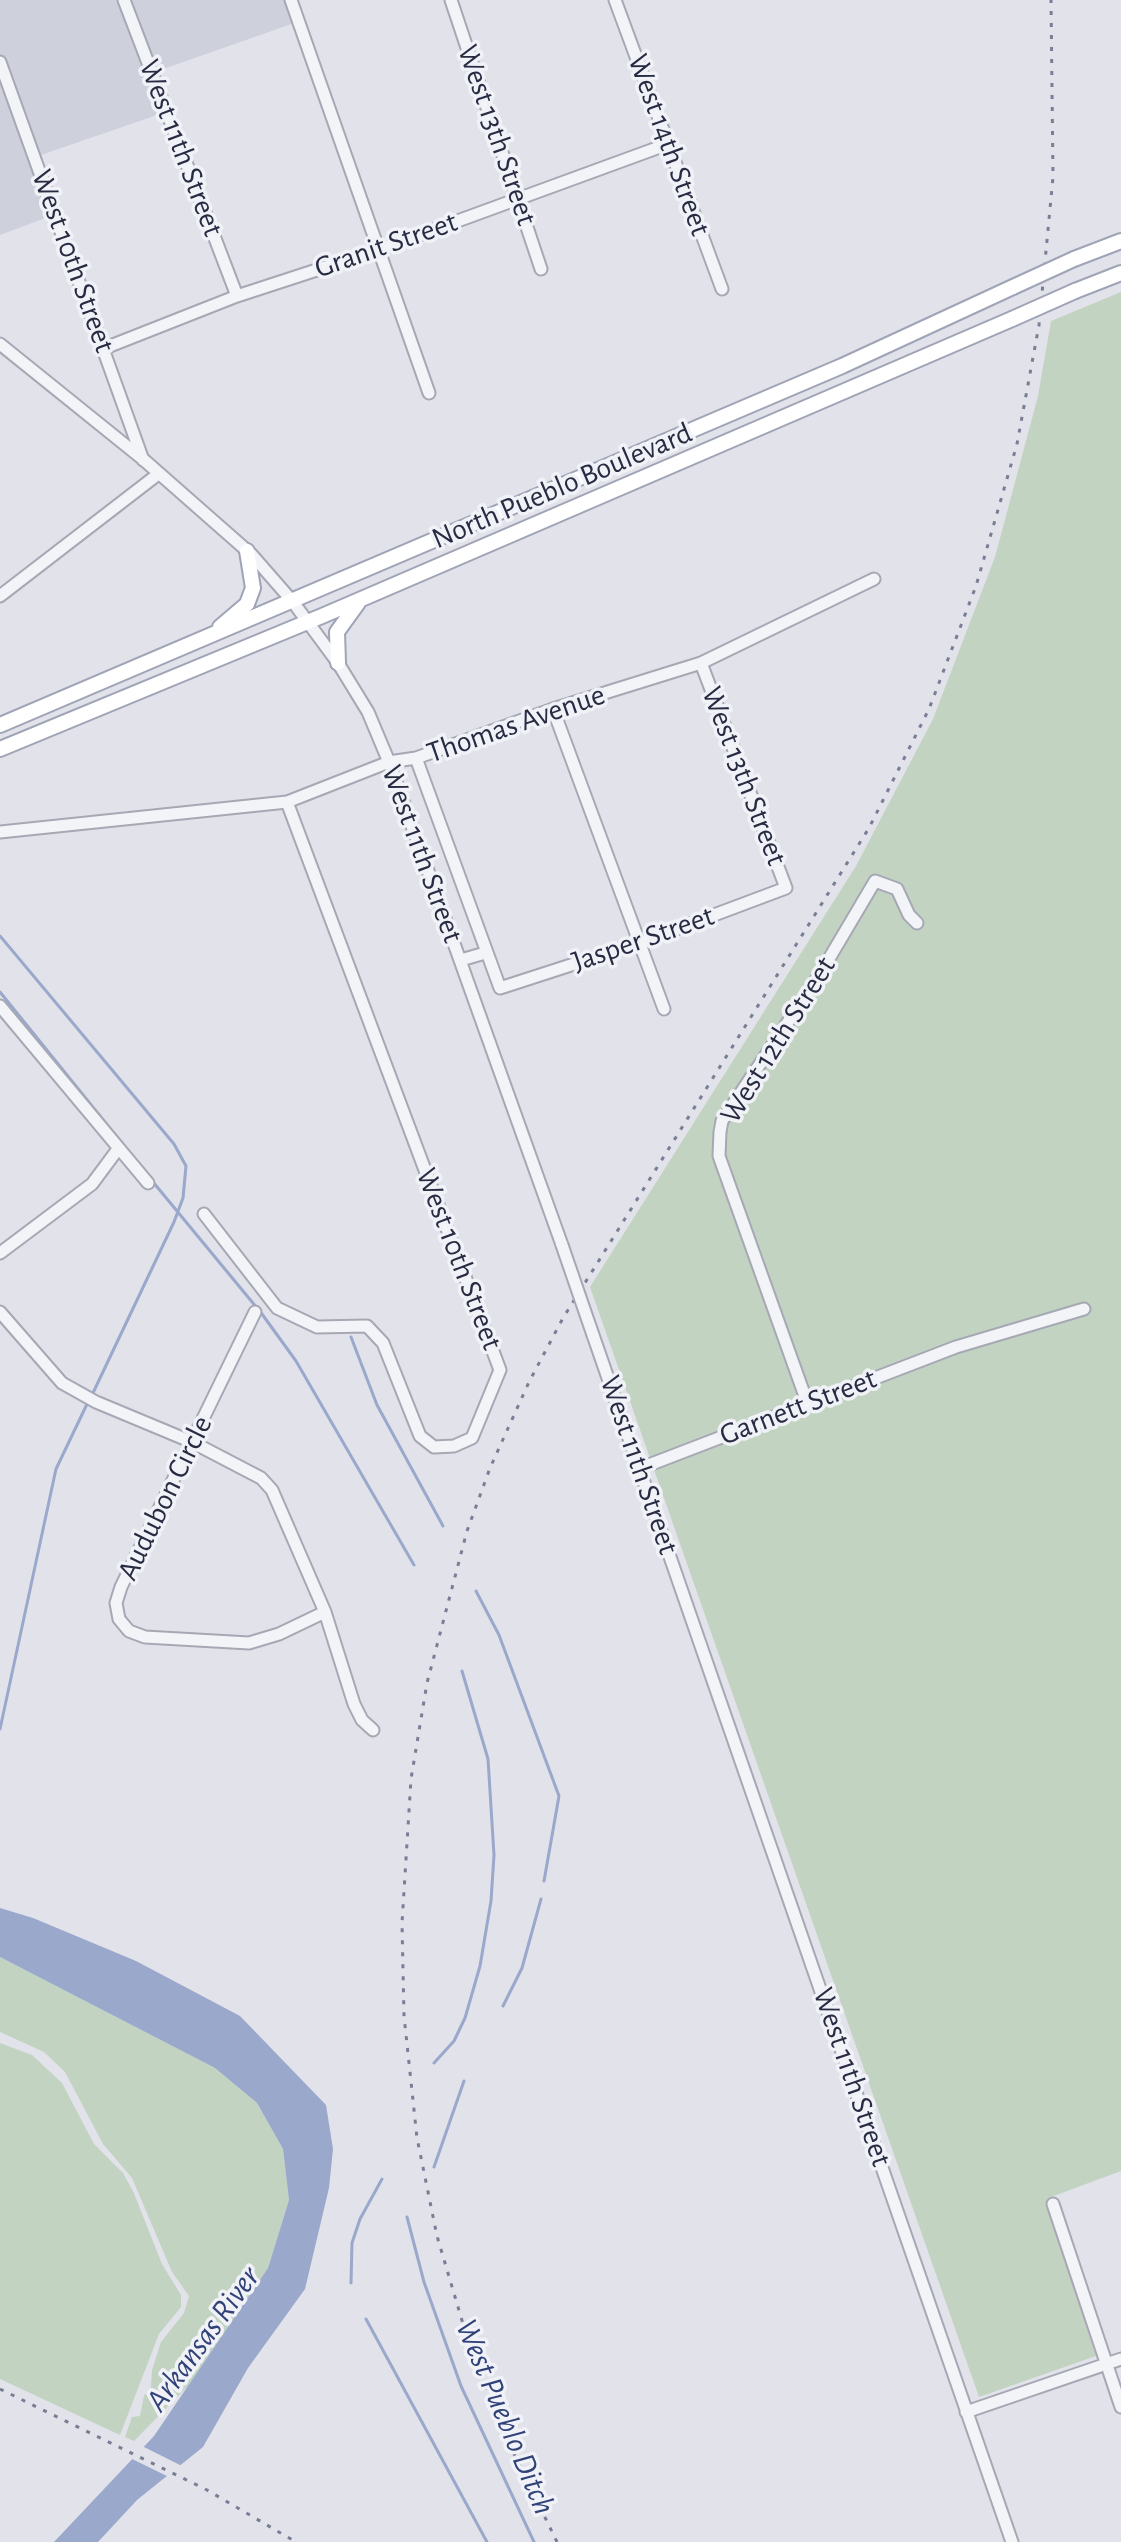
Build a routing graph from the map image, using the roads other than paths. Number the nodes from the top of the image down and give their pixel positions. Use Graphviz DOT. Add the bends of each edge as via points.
graph roads {
  1 [pos="124,0"];
  2 [pos="291,0"];
  3 [pos="451,0"];
  4 [pos="615,0"];
  5 [pos="0,62"];
  6 [pos="668,144"];
  7 [pos="519,198"];
  8 [pos="1121,241"];
  9 [pos="381,249"];
  10 [pos="541,269"];
  11 [pos="1121,273"];
  12 [pos="722,289"];
  13 [pos="237,296"];
  14 [pos="0,344"];
  15 [pos="105,348"];
  16 [pos="429,393"];
  17 [pos="144,460"];
  18 [pos="157,475"];
  19 [pos="247,551"];
  20 [pos="874,579"];
  21 [pos="0,596"];
  22 [pos="361,599"];
  23 [pos="293,602"];
  24 [pos="307,623"];
  25 [pos="208,637"];
  26 [pos="338,663"];
  27 [pos="701,663"];
  28 [pos="553,709"];
  29 [pos="0,725"];
  30 [pos="0,749"];
  31 [pos="416,758"];
  32 [pos="389,762"];
  33 [pos="287,802"];
  34 [pos="0,832"];
  35 [pos="786,888"];
  36 [pos="917,923"];
  37 [pos="642,942"];
  38 [pos="485,953"];
  39 [pos="461,960"];
  40 [pos="0,1006"];
  41 [pos="664,1009"];
  42 [pos="118,1149"];
  43 [pos="148,1183"];
  44 [pos="204,1214"];
  45 [pos="0,1253"];
  46 [pos="1084,1309"];
  47 [pos="0,1312"];
  48 [pos="255,1312"];
  49 [pos="807,1402"];
  50 [pos="192,1442"];
  51 [pos="641,1468"];
  52 [pos="325,1612"];
  53 [pos="373,1730"];
  54 [pos="1053,2204"];
  55 [pos="1121,2359"];
  56 [pos="1106,2364"];
  57 [pos="1121,2407"];
  58 [pos="966,2412"];
  59 [pos="1012,2542"];
  1 -- 13 [label="street, West 11th Street"];
  2 -- 9 [label="street"];
  3 -- 7 [label="street, West 13th Street"];
  4 -- 6 [label="street, West 14th Street"];
  5 -- 15 [label="street, West 10th Street"];
  6 -- 7 [label="street, Granit Street"];
  6 -- 12 [label="street, West 14th Street"];
  7 -- 9 [label="street, Granit Street"];
  7 -- 10 [label="street, West 13th Street"];
  8 -- 23 [label="main road, North Pueblo Boulevard, bridge"];
  9 -- 13 [label="street, Granit Street"];
  9 -- 16 [label="street"];
  11 -- 22 [label="main road, North Pueblo Boulevard, bridge"];
  13 -- 15 [label="street, Granit Street"];
  14 -- 17 [label="street"];
  15 -- 17 [label="street, West 10th Street"];
  17 -- 18 [label="street, West 11th Street"];
  18 -- 19 [label="street, West 11th Street"];
  18 -- 21 [label="street"];
  19 -- 23 [label="street, West 11th Street"];
  19 -- 25 [label="main road" via="254,576 247,604"];
  20 -- 27 [label="street, Thomas Avenue"];
  22 -- 24 [label="main road, North Pueblo Boulevard"];
  22 -- 26 [label="main road" via="337,632"];
  23 -- 24 [label="street, West 11th Street"];
  23 -- 25 [label="main road, North Pueblo Boulevard"];
  24 -- 26 [label="street, West 11th Street"];
  24 -- 30 [label="main road, North Pueblo Boulevard"];
  25 -- 29 [label="main road, North Pueblo Boulevard"];
  26 -- 32 [label="street, West 11th Street" via="368,712"];
  27 -- 28 [label="street, Thomas Avenue"];
  27 -- 35 [label="street, West 13th Street"];
  28 -- 31 [label="street, Thomas Avenue"];
  28 -- 37 [label="street"];
  31 -- 32 [label="street, Thomas Avenue"];
  31 -- 38 [label="street"];
  32 -- 33 [label="street, Thomas Avenue"];
  32 -- 39 [label="street, West 11th Street"];
  33 -- 34 [label="street, Thomas Avenue"];
  33 -- 44 [label="street, West 10th Street" via="500,1370 472,1438 434,1447 420,1436 383,1343 367,1326 317,1327 277,1308"];
  35 -- 37 [label="street, Jasper Street"];
  36 -- 49 [label="street, West 12th Street" via="897,889 875,881 722,1121 719,1156"];
  37 -- 38 [label="street, Jasper Street" via="500,988"];
  37 -- 41 [label="street"];
  38 -- 39 [label="street"];
  39 -- 51 [label="street, West 11th Street, bridge"];
  40 -- 42 [label="street"];
  42 -- 43 [label="street"];
  42 -- 45 [label="street" via="92,1184"];
  46 -- 49 [label="street, Garnett Street" via="956,1347"];
  47 -- 50 [label="street" via="62,1383"];
  48 -- 50 [label="street, Audubon Circle"];
  49 -- 51 [label="street, Garnett Street"];
  50 -- 52 [label="street" via="261,1478 272,1490"];
  50 -- 52 [label="street, Audubon Circle" via="121,1587 119,1619 129,1631 145,1637 249,1643"];
  51 -- 58 [label="street, West 11th Street"];
  52 -- 53 [label="street" via="354,1704"];
  54 -- 56 [label="street"];
  55 -- 56 [label="street"];
  56 -- 57 [label="street"];
  56 -- 58 [label="street"];
  58 -- 59 [label="street, West 11th Street"];
}
